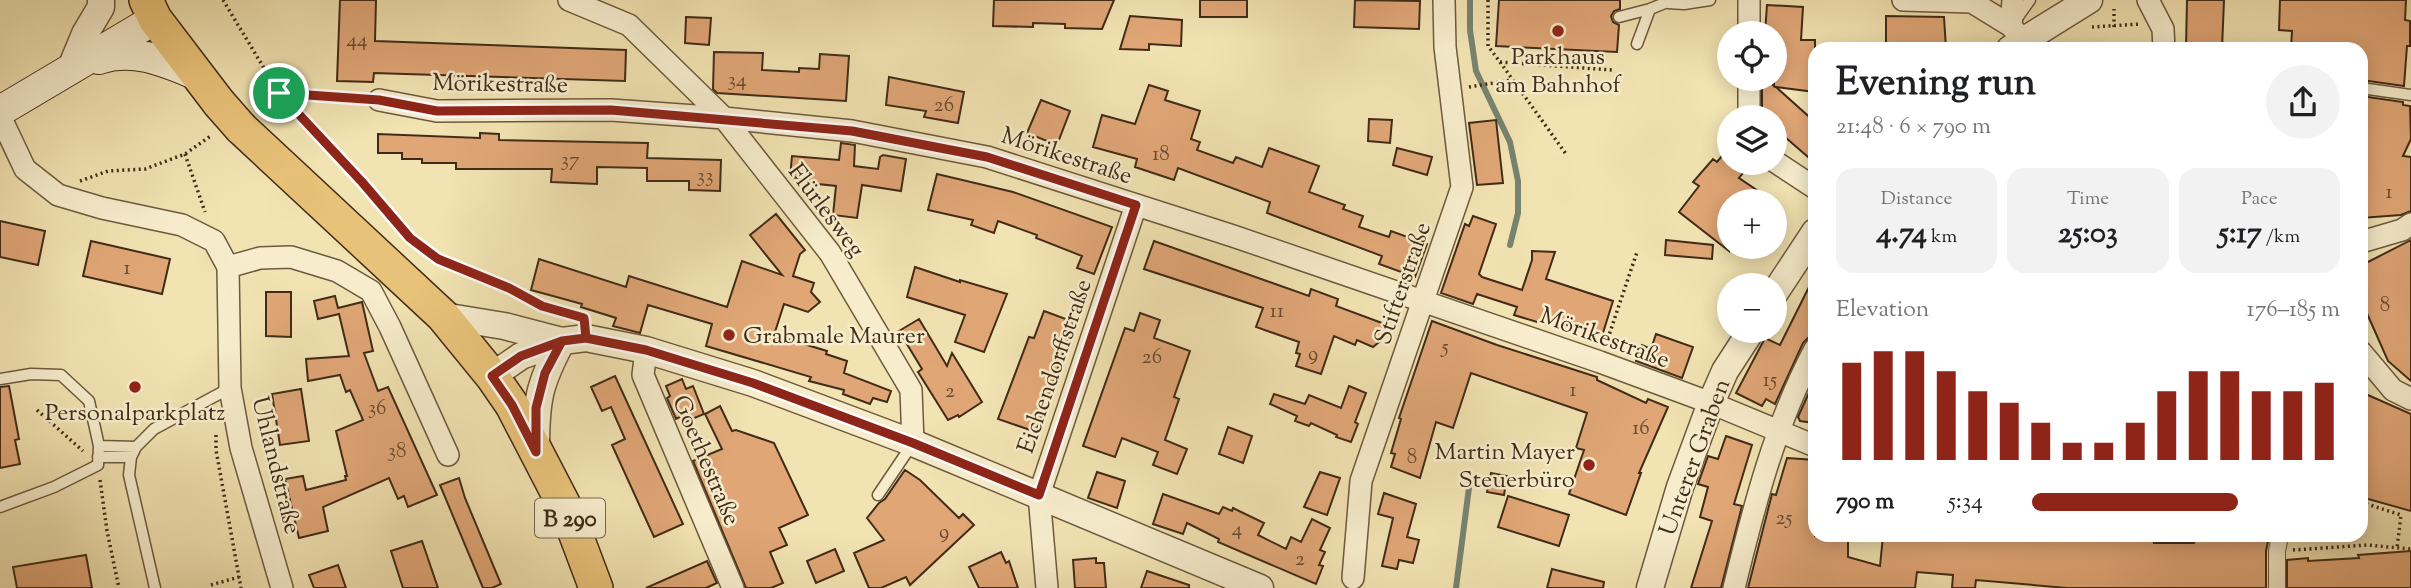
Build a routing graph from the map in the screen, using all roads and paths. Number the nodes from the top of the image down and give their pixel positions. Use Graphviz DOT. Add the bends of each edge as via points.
graph roads {
  1 [pos="101,0"];
  2 [pos="223,0"];
  3 [pos="569,0"];
  4 [pos="1444,0"];
  5 [pos="1488,0"];
  6 [pos="1710,0"];
  7 [pos="1749,0"];
  8 [pos="1903,0"];
  9 [pos="2013,0"];
  10 [pos="2030,0"];
  11 [pos="2148,0"];
  12 [pos="1670,1"];
  13 [pos="2083,2"];
  14 [pos="1992,7"];
  15 [pos="1650,9"];
  16 [pos="2114,9"];
  17 [pos="151,10"];
  18 [pos="1619,17"];
  19 [pos="1749,21"];
  20 [pos="2114,27"];
  21 [pos="2015,39"];
  22 [pos="2164,42"];
  23 [pos="1637,44"];
  24 [pos="1500,62"];
  25 [pos="73,68"];
  26 [pos="1612,70"];
  27 [pos="197,75"];
  28 [pos="1511,80"];
  29 [pos="2368,89"];
  30 [pos="1450,90"];
  31 [pos="279,93"];
  32 [pos="2411,95"];
  33 [pos="379,100"];
  34 [pos="0,113"];
  35 [pos="234,115"];
  36 [pos="724,118"];
  37 [pos="185,153"];
  38 [pos="1566,153"];
  39 [pos="1787,169"];
  40 [pos="1808,183"];
  41 [pos="58,195"];
  42 [pos="1136,205"];
  43 [pos="2411,224"];
  44 [pos="2368,240"];
  45 [pos="214,241"];
  46 [pos="1808,243"];
  47 [pos="1637,252"];
  48 [pos="228,267"];
  49 [pos="1787,274"];
  50 [pos="1424,301"];
  51 [pos="443,316"];
  52 [pos="574,339"];
  53 [pos="1743,343"];
  54 [pos="646,350"];
  55 [pos="2368,360"];
  56 [pos="1600,362"];
  57 [pos="1808,365"];
  58 [pos="492,376"];
  59 [pos="0,379"];
  60 [pos="230,388"];
  61 [pos="2411,400"];
  62 [pos="1711,403"];
  63 [pos="37,410"];
  64 [pos="235,414"];
  65 [pos="1778,431"];
  66 [pos="913,443"];
  67 [pos="1808,443"];
  68 [pos="133,452"];
  69 [pos="536,452"];
  70 [pos="98,456"];
  71 [pos="448,456"];
  72 [pos="878,495"];
  73 [pos="1039,495"];
  74 [pos="2368,504"];
  75 [pos="0,507"];
  76 [pos="2278,543"];
  77 [pos="2397,548"];
  78 [pos="2411,549"];
  79 [pos="239,577"];
  80 [pos="1353,578"];
  81 [pos="211,585"];
  82 [pos="119,588"];
  83 [pos="155,588"];
  84 [pos="241,588"];
  85 [pos="282,588"];
  86 [pos="596,588"];
  87 [pos="733,588"];
  88 [pos="1047,588"];
  89 [pos="1259,588"];
  90 [pos="1650,588"];
  91 [pos="1734,588"];
  92 [pos="2277,588"];
  1 -- 25 [label="street"];
  2 -- 31 [label="path"];
  3 -- 36 [label="street, Flürlesweg" via="629,25"];
  4 -- 30 [label="street, Stifterstraße"];
  5 -- 24 [label="path" via="1488,46"];
  6 -- 12 [label="lane"];
  7 -- 19 [label="street"];
  8 -- 14 [label="street"];
  9 -- 21 [label="street"];
  10 -- 21 [label="lane"];
  11 -- 22 [label="street" via="2163,29"];
  12 -- 15 [label="lane"];
  13 -- 21 [label="street"];
  14 -- 21 [label="street"];
  15 -- 18 [label="lane"];
  15 -- 23 [label="lane"];
  16 -- 20 [label="path"];
  17 -- 25 [label="main road"];
  17 -- 27 [label="main road, B 290"];
  24 -- 26 [label="path"];
  24 -- 28 [label="path"];
  25 -- 27 [label="main road" via="113,54 142,55"];
  25 -- 34 [label="main road"];
  27 -- 35 [label="main road, B 290"];
  28 -- 30 [label="path"];
  28 -- 38 [label="path"];
  29 -- 32 [label="lane"];
  30 -- 50 [label="street, Stifterstraße" via="1462,187"];
  31 -- 33 [label="path"];
  31 -- 35 [label="path"];
  31 -- 52 [label="path" via="410,238 438,259 542,306 584,318"];
  33 -- 36 [label="street, Mörikestraße" via="437,111 611,110"];
  34 -- 41 [label="street" via="24,169"];
  35 -- 37 [label="path"];
  35 -- 51 [label="main road, B 290"];
  36 -- 42 [label="street, Mörikestraße" via="852,131 987,157"];
  36 -- 66 [label="street, Flürlesweg" via="830,253 911,390"];
  37 -- 41 [label="path" via="145,169 108,171 79,181"];
  37 -- 45 [label="path"];
  39 -- 40 [label="street"];
  41 -- 45 [label="street" via="182,225"];
  42 -- 50 [label="street, Mörikestraße"];
  42 -- 73 [label="street, Eichendorffstraße"];
  43 -- 44 [label="street"];
  45 -- 48 [label="street"];
  46 -- 49 [label="street"];
  47 -- 56 [label="path"];
  48 -- 60 [label="street, Uhlandstraße"];
  48 -- 71 [label="street" via="260,258 292,257 337,271 370,291"];
  50 -- 56 [label="street, Mörikestraße"];
  50 -- 80 [label="street, Stifterstraße" via="1361,481"];
  51 -- 52 [label="street"];
  51 -- 58 [label="main road, B 290"];
  52 -- 54 [label="street"];
  52 -- 58 [label="street" via="521,356"];
  52 -- 69 [label="street" via="545,373 536,408"];
  53 -- 62 [label="street, Unterer Graben"];
  54 -- 66 [label="street" via="753,383"];
  54 -- 87 [label="street, Goethestraße" via="643,375"];
  55 -- 61 [label="street" via="2393,390"];
  56 -- 62 [label="street, Mörikestraße"];
  57 -- 65 [label="street"];
  58 -- 69 [label="main road, B 290"];
  59 -- 70 [label="lane" via="61,375 89,401"];
  60 -- 64 [label="street, Uhlandstraße"];
  60 -- 68 [label="lane" via="154,429"];
  62 -- 65 [label="street, Mörikestraße"];
  62 -- 90 [label="street, Unterer Graben"];
  63 -- 70 [label="path"];
  64 -- 79 [label="path" via="216,427 216,450"];
  64 -- 85 [label="street, Uhlandstraße"];
  65 -- 67 [label="street, Mörikestraße"];
  65 -- 91 [label="street"];
  66 -- 72 [label="lane"];
  66 -- 73 [label="street"];
  68 -- 70 [label="lane"];
  68 -- 83 [label="lane" via="129,475"];
  69 -- 86 [label="main road, B 290" via="567,511"];
  70 -- 75 [label="lane" via="54,487"];
  70 -- 82 [label="path"];
  73 -- 88 [label="street, Eichendorffstraße"];
  73 -- 89 [label="street"];
  74 -- 77 [label="path" via="2401,515"];
  76 -- 77 [label="path"];
  76 -- 92 [label="street"];
  77 -- 78 [label="path"];
  79 -- 81 [label="path"];
  79 -- 84 [label="path"];
}
